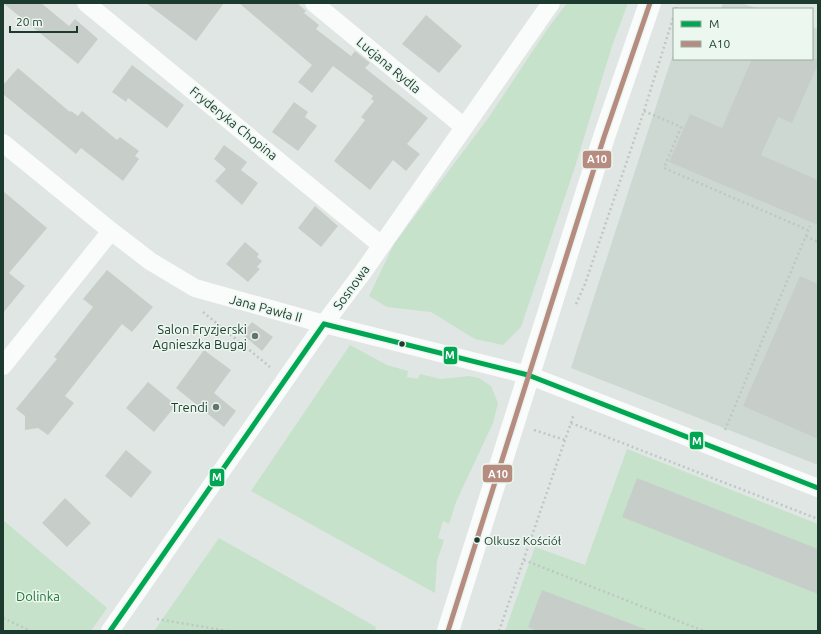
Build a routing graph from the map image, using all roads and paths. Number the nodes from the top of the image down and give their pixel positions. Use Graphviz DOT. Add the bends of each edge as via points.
graph roads {
  1 [pos="86,3"];
  2 [pos="314,3"];
  3 [pos="551,3"];
  4 [pos="650,3"];
  5 [pos="673,18"];
  6 [pos="644,111"];
  7 [pos="464,127"];
  8 [pos="3,143"];
  9 [pos="810,226"];
  10 [pos="808,230"];
  11 [pos="110,231"];
  12 [pos="806,236"];
  13 [pos="818,242"];
  14 [pos="381,244"];
  15 [pos="197,307"];
  16 [pos="574,311"];
  17 [pos="324,324"];
  18 [pos="3,366"];
  19 [pos="272,369"];
  20 [pos="528,374"];
  21 [pos="577,408"];
  22 [pos="571,423"];
  23 [pos="723,434"];
  24 [pos="818,488"];
  25 [pos="818,519"];
  26 [pos="524,560"];
  27 [pos="3,618"];
  28 [pos="157,619"];
  29 [pos="28,630"];
  30 [pos="110,631"];
  31 [pos="228,631"];
  32 [pos="448,631"];
  33 [pos="499,631"];
  34 [pos="704,631"];
  1 -- 14 [label="street, Fryderyka Chopina"];
  2 -- 7 [label="street, Lucjana Rydla"];
  3 -- 7 [label="street, Sosnowa"];
  4 -- 20 [label="street"];
  5 -- 6 [label="path"];
  6 -- 10 [label="path" via="681,127 664,168"];
  6 -- 16 [label="path"];
  7 -- 14 [label="street, Sosnowa"];
  8 -- 11 [label="street, Jana Pawła II"];
  9 -- 10 [label="path"];
  10 -- 12 [label="path"];
  11 -- 17 [label="street, Jana Pawła II" via="150,261 195,288"];
  11 -- 18 [label="street"];
  12 -- 13 [label="path"];
  12 -- 23 [label="path"];
  14 -- 17 [label="street, Sosnowa"];
  15 -- 19 [label="path"];
  17 -- 20 [label="street, Jana Pawła II"];
  17 -- 30 [label="street, Sosnowa"];
  20 -- 24 [label="street, Jana Pawła II"];
  20 -- 32 [label="street"];
  21 -- 22 [label="path"];
  22 -- 25 [label="path"];
  22 -- 26 [label="path"];
  26 -- 33 [label="path"];
  26 -- 34 [label="path"];
  27 -- 29 [label="path"];
  28 -- 31 [label="path"];
}
